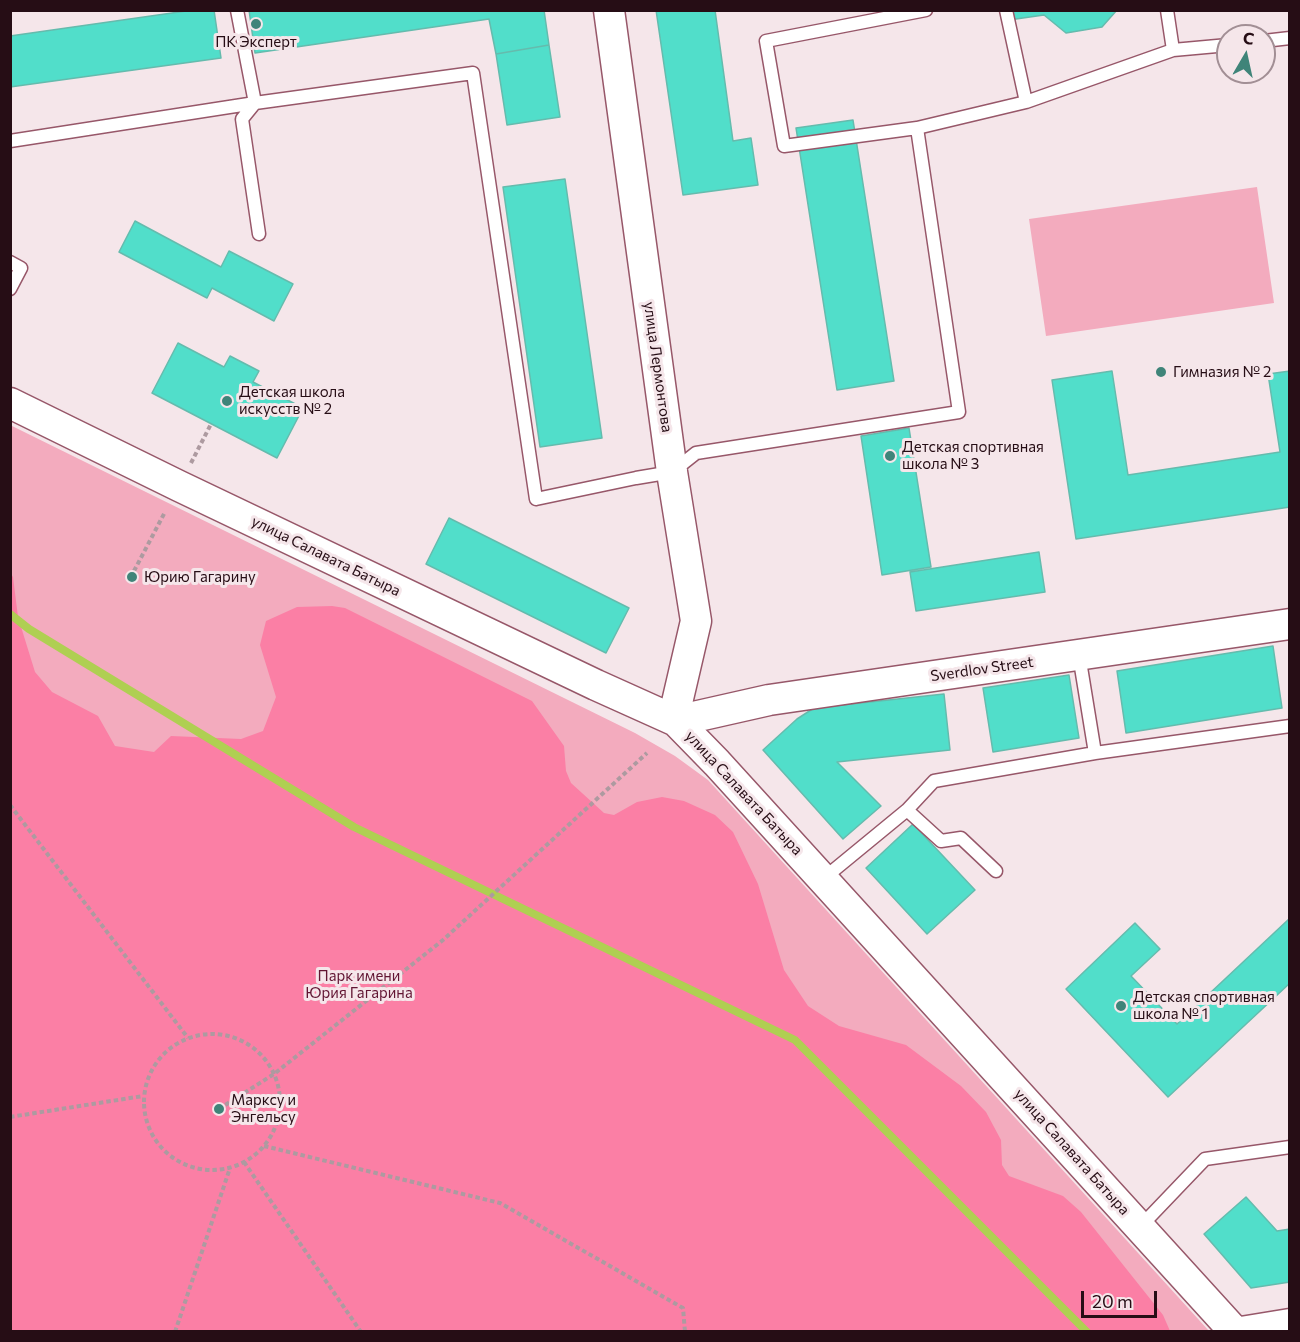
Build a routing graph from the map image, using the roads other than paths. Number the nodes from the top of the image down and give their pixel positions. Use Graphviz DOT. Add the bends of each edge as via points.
graph roads {
  1 [pos="237,10"];
  2 [pos="609,10"];
  3 [pos="926,10"];
  4 [pos="1006,10"];
  5 [pos="1167,10"];
  6 [pos="1216,46"];
  7 [pos="1173,50"];
  8 [pos="1026,102"];
  9 [pos="255,104"];
  10 [pos="916,128"];
  11 [pos="10,141"];
  12 [pos="259,234"];
  13 [pos="10,262"];
  14 [pos="10,289"];
  15 [pos="10,403"];
  16 [pos="672,472"];
  17 [pos="1290,624"];
  18 [pos="1078,655"];
  19 [pos="676,721"];
  20 [pos="1290,726"];
  21 [pos="1095,753"];
  22 [pos="907,810"];
  23 [pos="996,871"];
  24 [pos="823,879"];
  25 [pos="1290,1147"];
  26 [pos="1140,1227"];
  27 [pos="1290,1324"];
  28 [pos="1235,1332"];
  29 [pos="1241,1332"];
  1 -- 9 [label="lane"];
  2 -- 16 [label="street, улица Лермонтова"];
  3 -- 10 [label="lane" via="766,41 784,146"];
  4 -- 8 [label="lane"];
  5 -- 7 [label="lane"];
  6 -- 7 [label="lane"];
  7 -- 8 [label="lane"];
  8 -- 10 [label="lane"];
  9 -- 11 [label="lane"];
  9 -- 12 [label="lane" via="242,119"];
  9 -- 16 [label="lane" via="473,73 536,499"];
  10 -- 16 [label="lane" via="959,412 696,453"];
  13 -- 14 [label="lane" via="21,268"];
  15 -- 19 [label="street, улица Салавата Батыра"];
  16 -- 19 [label="street, улица Лермонтова" via="696,621"];
  17 -- 18 [label="street, Sverdlov Street"];
  18 -- 19 [label="street, Sverdlov Street" via="769,700"];
  18 -- 21 [label="lane"];
  19 -- 24 [label="street, улица Салавата Батыра"];
  20 -- 21 [label="lane"];
  21 -- 22 [label="lane" via="934,781"];
  22 -- 23 [label="lane" via="941,841 961,838"];
  22 -- 24 [label="lane"];
  24 -- 26 [label="street, улица Салавата Батыра"];
  25 -- 26 [label="lane" via="1205,1159"];
  26 -- 28 [label="street, улица Салавата Батыра"];
  27 -- 29 [label="street"];
}
